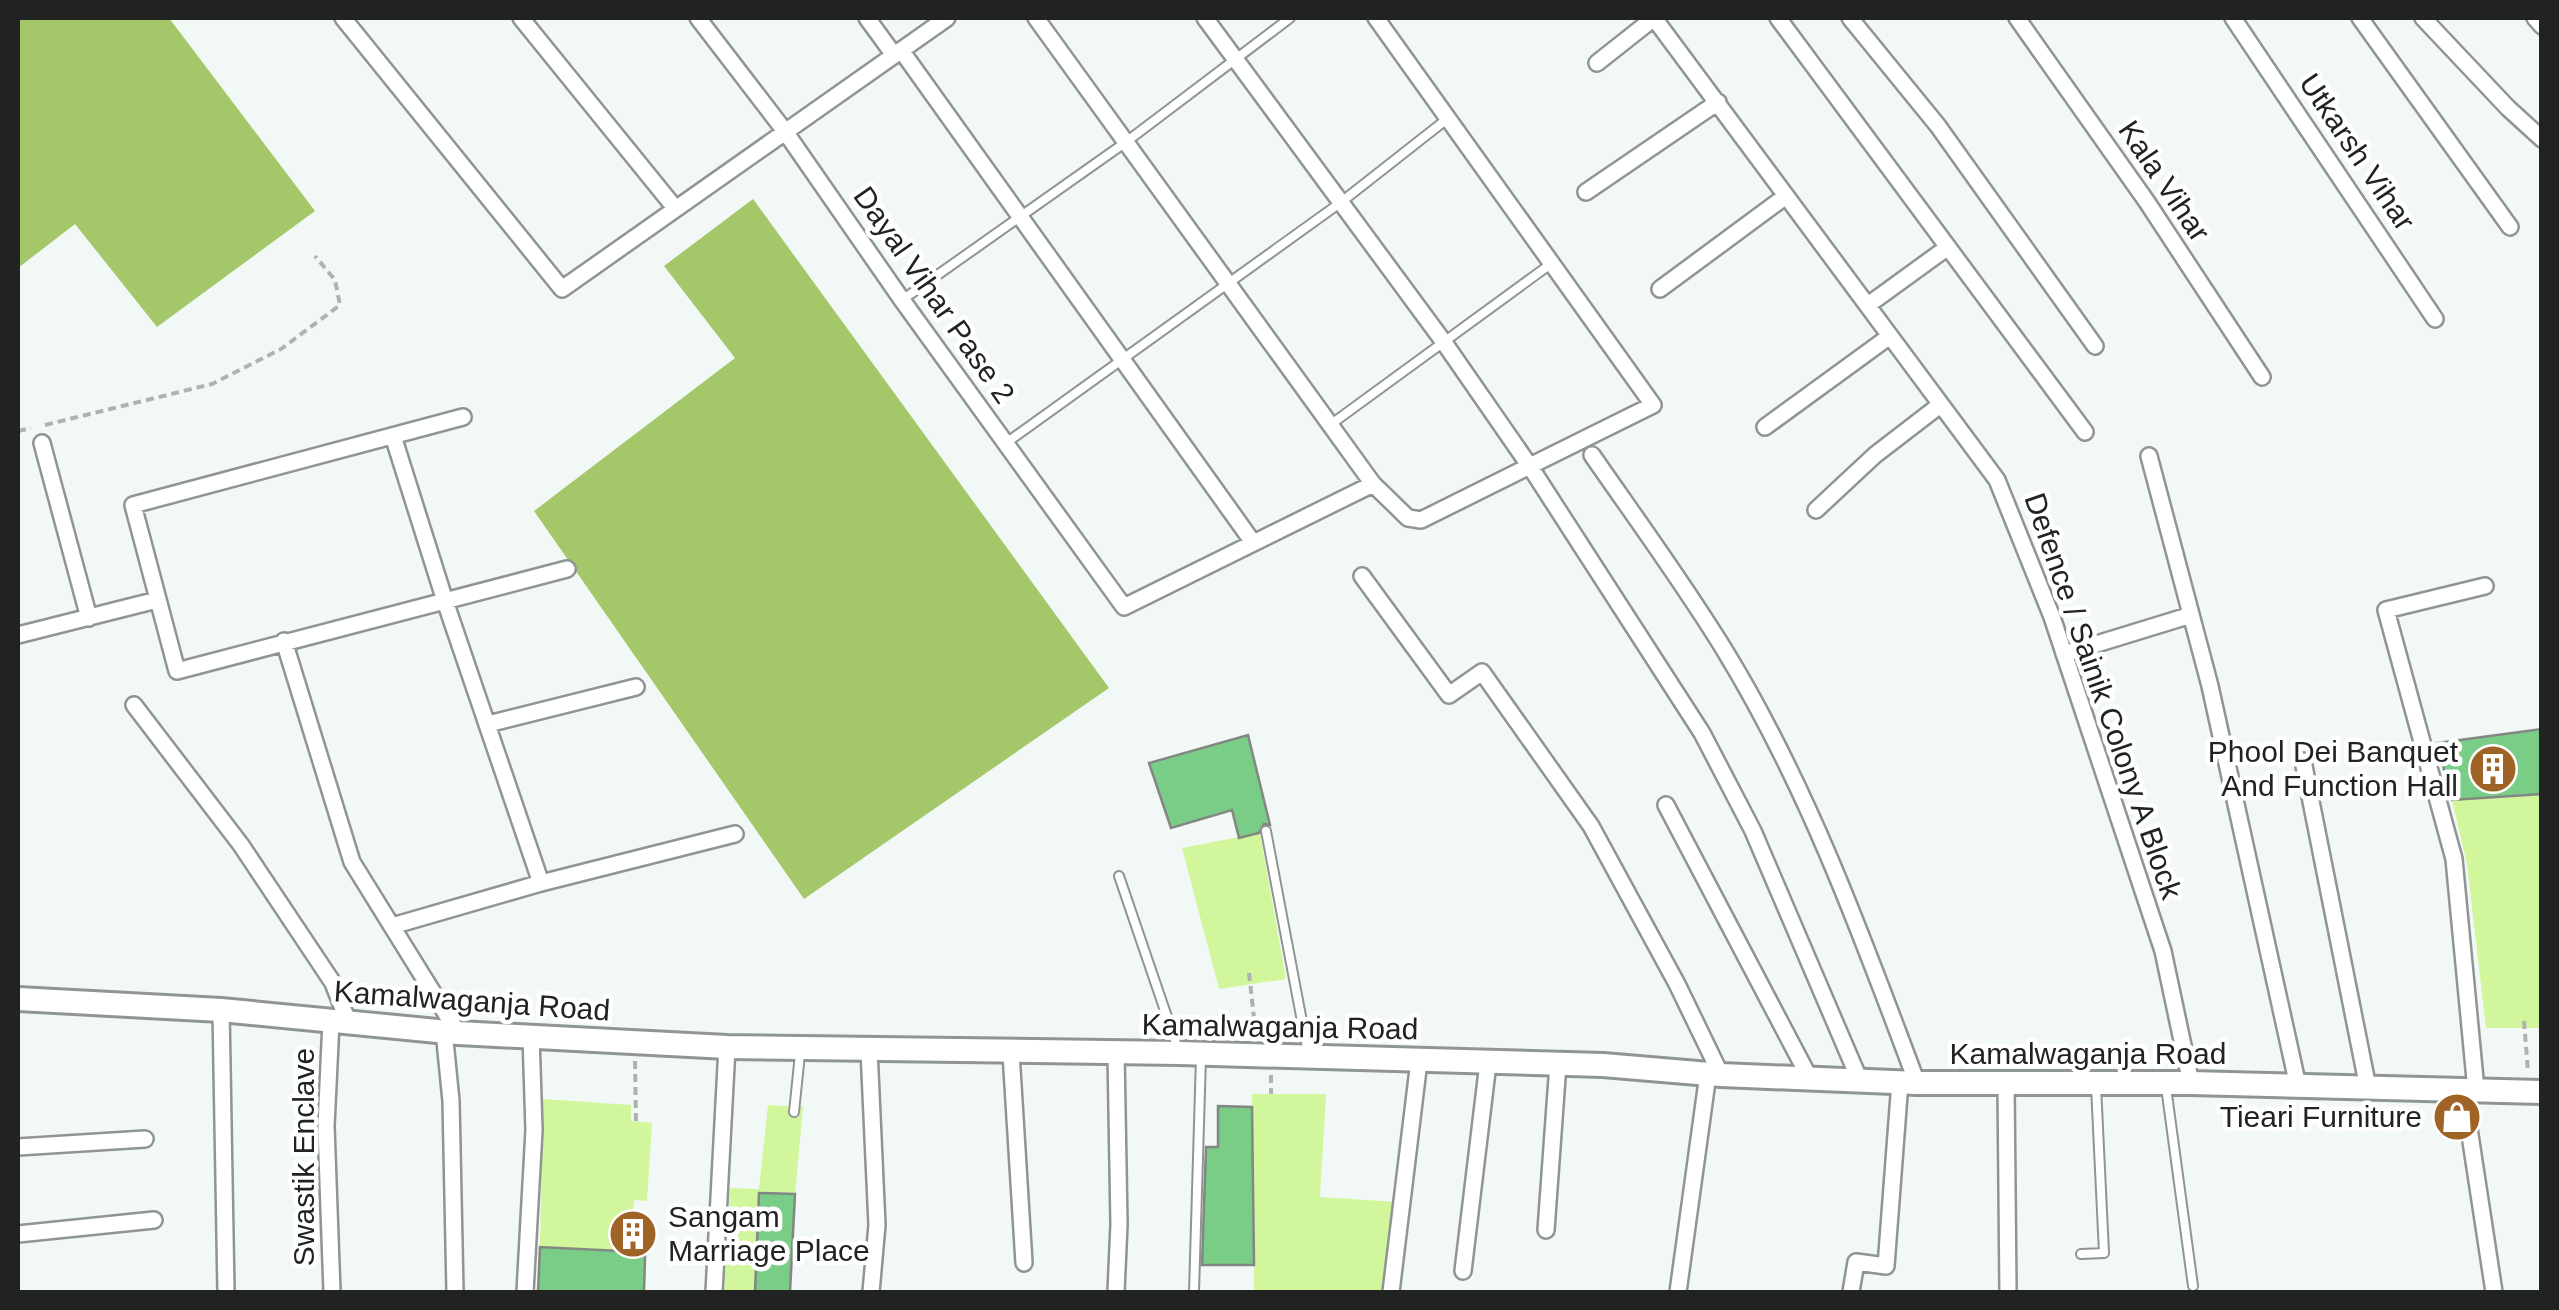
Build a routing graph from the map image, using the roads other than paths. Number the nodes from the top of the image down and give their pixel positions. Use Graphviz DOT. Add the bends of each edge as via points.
graph roads {
  1 [pos="343,18"];
  2 [pos="520,18"];
  3 [pos="698,18"];
  4 [pos="867,18"];
  5 [pos="946,18"];
  6 [pos="1036,18"];
  7 [pos="1205,18"];
  8 [pos="1290,18"];
  9 [pos="1376,18"];
  10 [pos="1654,18"];
  11 [pos="1778,18"];
  12 [pos="1850,18"];
  13 [pos="2017,18"];
  14 [pos="2232,18"];
  15 [pos="2360,18"];
  16 [pos="2423,18"];
  17 [pos="2535,18"];
  18 [pos="2542,26"];
  19 [pos="898,53"];
  20 [pos="1236,59"];
  21 [pos="1596,63"];
  22 [pos="1718,102"];
  23 [pos="1447,119"];
  24 [pos="784,130"];
  25 [pos="2542,139"];
  26 [pos="1126,142"];
  27 [pos="1586,192"];
  28 [pos="1786,196"];
  29 [pos="1340,203"];
  30 [pos="675,208"];
  31 [pos="1020,217"];
  32 [pos="2510,227"];
  33 [pos="1948,247"];
  34 [pos="1552,263"];
  35 [pos="1228,284"];
  36 [pos="1660,289"];
  37 [pos="902,300"];
  38 [pos="1868,305"];
  39 [pos="2435,319"];
  40 [pos="1890,336"];
  41 [pos="1442,342"];
  42 [pos="2095,346"];
  43 [pos="1123,361"];
  44 [pos="2262,377"];
  45 [pos="1940,405"];
  46 [pos="464,417"];
  47 [pos="1330,425"];
  48 [pos="1766,427"];
  49 [pos="2085,432"];
  50 [pos="393,436"];
  51 [pos="42,443"];
  52 [pos="1006,443"];
  53 [pos="1592,455"];
  54 [pos="2148,456"];
  55 [pos="1531,468"];
  56 [pos="1373,484"];
  57 [pos="1816,510"];
  58 [pos="1252,541"];
  59 [pos="566,569"];
  60 [pos="1362,576"];
  61 [pos="2485,586"];
  62 [pos="158,600"];
  63 [pos="444,601"];
  64 [pos="2191,615"];
  65 [pos="89,618"];
  66 [pos="18,635"];
  67 [pos="284,642"];
  68 [pos="2064,654"];
  69 [pos="636,687"];
  70 [pos="134,705"];
  71 [pos="488,724"];
  72 [pos="2304,761"];
  73 [pos="1666,804"];
  74 [pos="1266,831"];
  75 [pos="734,834"];
  76 [pos="1119,876"];
  77 [pos="541,883"];
  78 [pos="392,926"];
  79 [pos="18,999"];
  80 [pos="221,1010"];
  81 [pos="340,1023"];
  82 [pos="451,1032"];
  83 [pos="531,1035"];
  84 [pos="727,1048"];
  85 [pos="800,1049"];
  86 [pos="869,1050"];
  87 [pos="1011,1053"];
  88 [pos="1116,1054"];
  89 [pos="1190,1054"];
  90 [pos="1309,1057"];
  91 [pos="1419,1061"];
  92 [pos="1488,1063"];
  93 [pos="1558,1064"];
  94 [pos="1714,1075"];
  95 [pos="1810,1077"];
  96 [pos="1860,1080"];
  97 [pos="2166,1082"];
  98 [pos="2191,1082"];
  99 [pos="1908,1083"];
  100 [pos="2006,1084"];
  101 [pos="2096,1084"];
  102 [pos="2298,1086"];
  103 [pos="2368,1088"];
  104 [pos="2470,1090"];
  105 [pos="2536,1092"];
  106 [pos="794,1112"];
  107 [pos="145,1139"];
  108 [pos="18,1147"];
  109 [pos="154,1220"];
  110 [pos="1546,1230"];
  111 [pos="18,1234"];
  112 [pos="2081,1254"];
  113 [pos="1024,1262"];
  114 [pos="1462,1270"];
  115 [pos="2193,1286"];
  116 [pos="226,1292"];
  117 [pos="332,1292"];
  118 [pos="455,1292"];
  119 [pos="525,1292"];
  120 [pos="714,1292"];
  121 [pos="872,1292"];
  122 [pos="1116,1292"];
  123 [pos="1194,1292"];
  124 [pos="1391,1292"];
  125 [pos="1678,1292"];
  126 [pos="1851,1292"];
  127 [pos="2008,1292"];
  128 [pos="2494,1292"];
  1 -- 30 [label="street" via="562,289"];
  2 -- 30 [label="street"];
  3 -- 24 [label="street, Dayal Vihar Pase 2"];
  4 -- 19 [label="street"];
  5 -- 19 [label="street"];
  6 -- 26 [label="street"];
  7 -- 20 [label="street"];
  8 -- 20 [label="lane"];
  9 -- 23 [label="street"];
  10 -- 21 [label="street"];
  10 -- 22 [label="street, Defence / Sainik Colony A Block"];
  11 -- 33 [label="street"];
  12 -- 42 [label="street" via="1938,126"];
  13 -- 44 [label="street, Kala Vihar"];
  14 -- 39 [label="street, Utkarsh Vihar"];
  15 -- 32 [label="street"];
  16 -- 25 [label="street"];
  17 -- 18 [label="street"];
  19 -- 24 [label="street"];
  19 -- 31 [label="street"];
  20 -- 26 [label="lane"];
  20 -- 29 [label="street"];
  22 -- 27 [label="street"];
  22 -- 28 [label="street, Defence / Sainik Colony A Block"];
  23 -- 29 [label="lane"];
  23 -- 34 [label="street"];
  24 -- 30 [label="street"];
  24 -- 37 [label="street, Dayal Vihar Pase 2"];
  26 -- 31 [label="lane"];
  26 -- 35 [label="street"];
  28 -- 36 [label="street"];
  28 -- 38 [label="street, Defence / Sainik Colony A Block"];
  29 -- 35 [label="lane"];
  29 -- 41 [label="street"];
  31 -- 37 [label="lane"];
  31 -- 43 [label="street"];
  33 -- 38 [label="street"];
  33 -- 49 [label="street"];
  34 -- 41 [label="lane"];
  34 -- 55 [label="street" via="1653,405"];
  35 -- 43 [label="lane"];
  35 -- 47 [label="street"];
  37 -- 52 [label="street, Dayal Vihar Pase 2"];
  38 -- 40 [label="street, Defence / Sainik Colony A Block"];
  40 -- 45 [label="street, Defence / Sainik Colony A Block"];
  40 -- 48 [label="street"];
  41 -- 47 [label="lane"];
  41 -- 55 [label="street"];
  43 -- 52 [label="lane"];
  43 -- 58 [label="street"];
  45 -- 57 [label="street"];
  45 -- 68 [label="street, Defence / Sainik Colony A Block" via="1997,480"];
  46 -- 50 [label="street"];
  47 -- 56 [label="street"];
  50 -- 62 [label="street" via="133,505"];
  50 -- 63 [label="street"];
  51 -- 65 [label="street"];
  52 -- 58 [label="street, Dayal Vihar Pase 2" via="1124,606"];
  53 -- 99 [label="street" via="1725,651 1776,743 1860,930"];
  54 -- 64 [label="street"];
  55 -- 56 [label="street" via="1421,520 1408,518"];
  55 -- 96 [label="street" via="1702,733 1754,832"];
  56 -- 58 [label="street"];
  59 -- 63 [label="street"];
  60 -- 94 [label="street" via="1449,696 1482,672 1493,687 1591,826 1677,984"];
  61 -- 104 [label="street" via="2386,610 2454,859 2469,986"];
  62 -- 65 [label="street"];
  62 -- 67 [label="street" via="177,671"];
  63 -- 67 [label="street"];
  63 -- 71 [label="street"];
  64 -- 68 [label="street"];
  64 -- 102 [label="street"];
  65 -- 66 [label="street"];
  67 -- 78 [label="street" via="352,862"];
  68 -- 98 [label="street, Defence / Sainik Colony A Block" via="2163,951"];
  69 -- 71 [label="street"];
  70 -- 81 [label="street" via="241,845 333,983"];
  71 -- 77 [label="street"];
  72 -- 103 [label="street"];
  73 -- 95 [label="street"];
  74 -- 90 [label="lane"];
  75 -- 77 [label="street"];
  76 -- 89 [label="lane"];
  77 -- 78 [label="street"];
  78 -- 82 [label="street"];
  79 -- 80 [label="main road, Kamalwaganja Road"];
  80 -- 81 [label="main road, Kamalwaganja Road"];
  80 -- 116 [label="street"];
  81 -- 82 [label="main road, Kamalwaganja Road"];
  81 -- 117 [label="street, Swastik Enclave" via="326,1126"];
  82 -- 83 [label="main road, Kamalwaganja Road"];
  82 -- 118 [label="street"];
  83 -- 84 [label="main road, Kamalwaganja Road"];
  83 -- 119 [label="street" via="534,1130"];
  84 -- 85 [label="main road, Kamalwaganja Road"];
  84 -- 120 [label="street"];
  85 -- 86 [label="main road, Kamalwaganja Road"];
  85 -- 106 [label="lane"];
  86 -- 87 [label="main road, Kamalwaganja Road"];
  86 -- 121 [label="street"];
  87 -- 88 [label="main road, Kamalwaganja Road"];
  87 -- 113 [label="street"];
  88 -- 89 [label="main road, Kamalwaganja Road"];
  88 -- 122 [label="street"];
  89 -- 90 [label="main road, Kamalwaganja Road"];
  89 -- 123 [label="lane"];
  90 -- 91 [label="main road, Kamalwaganja Road"];
  91 -- 92 [label="main road, Kamalwaganja Road"];
  91 -- 124 [label="street"];
  92 -- 93 [label="main road, Kamalwaganja Road"];
  92 -- 114 [label="street"];
  93 -- 94 [label="main road, Kamalwaganja Road"];
  93 -- 110 [label="street"];
  94 -- 95 [label="main road, Kamalwaganja Road"];
  94 -- 125 [label="street"];
  95 -- 96 [label="main road, Kamalwaganja Road"];
  96 -- 99 [label="main road, Kamalwaganja Road"];
  97 -- 98 [label="main road, Kamalwaganja Road"];
  97 -- 101 [label="main road, Kamalwaganja Road"];
  97 -- 115 [label="lane"];
  98 -- 102 [label="main road, Kamalwaganja Road"];
  99 -- 100 [label="main road, Kamalwaganja Road"];
  99 -- 126 [label="street" via="1886,1266 1856,1262"];
  100 -- 101 [label="main road, Kamalwaganja Road"];
  100 -- 127 [label="street"];
  101 -- 112 [label="lane" via="2104,1253"];
  102 -- 103 [label="main road, Kamalwaganja Road"];
  103 -- 104 [label="main road, Kamalwaganja Road"];
  104 -- 105 [label="main road, Kamalwaganja Road"];
  104 -- 128 [label="street"];
  107 -- 108 [label="street"];
  109 -- 111 [label="street"];
}
